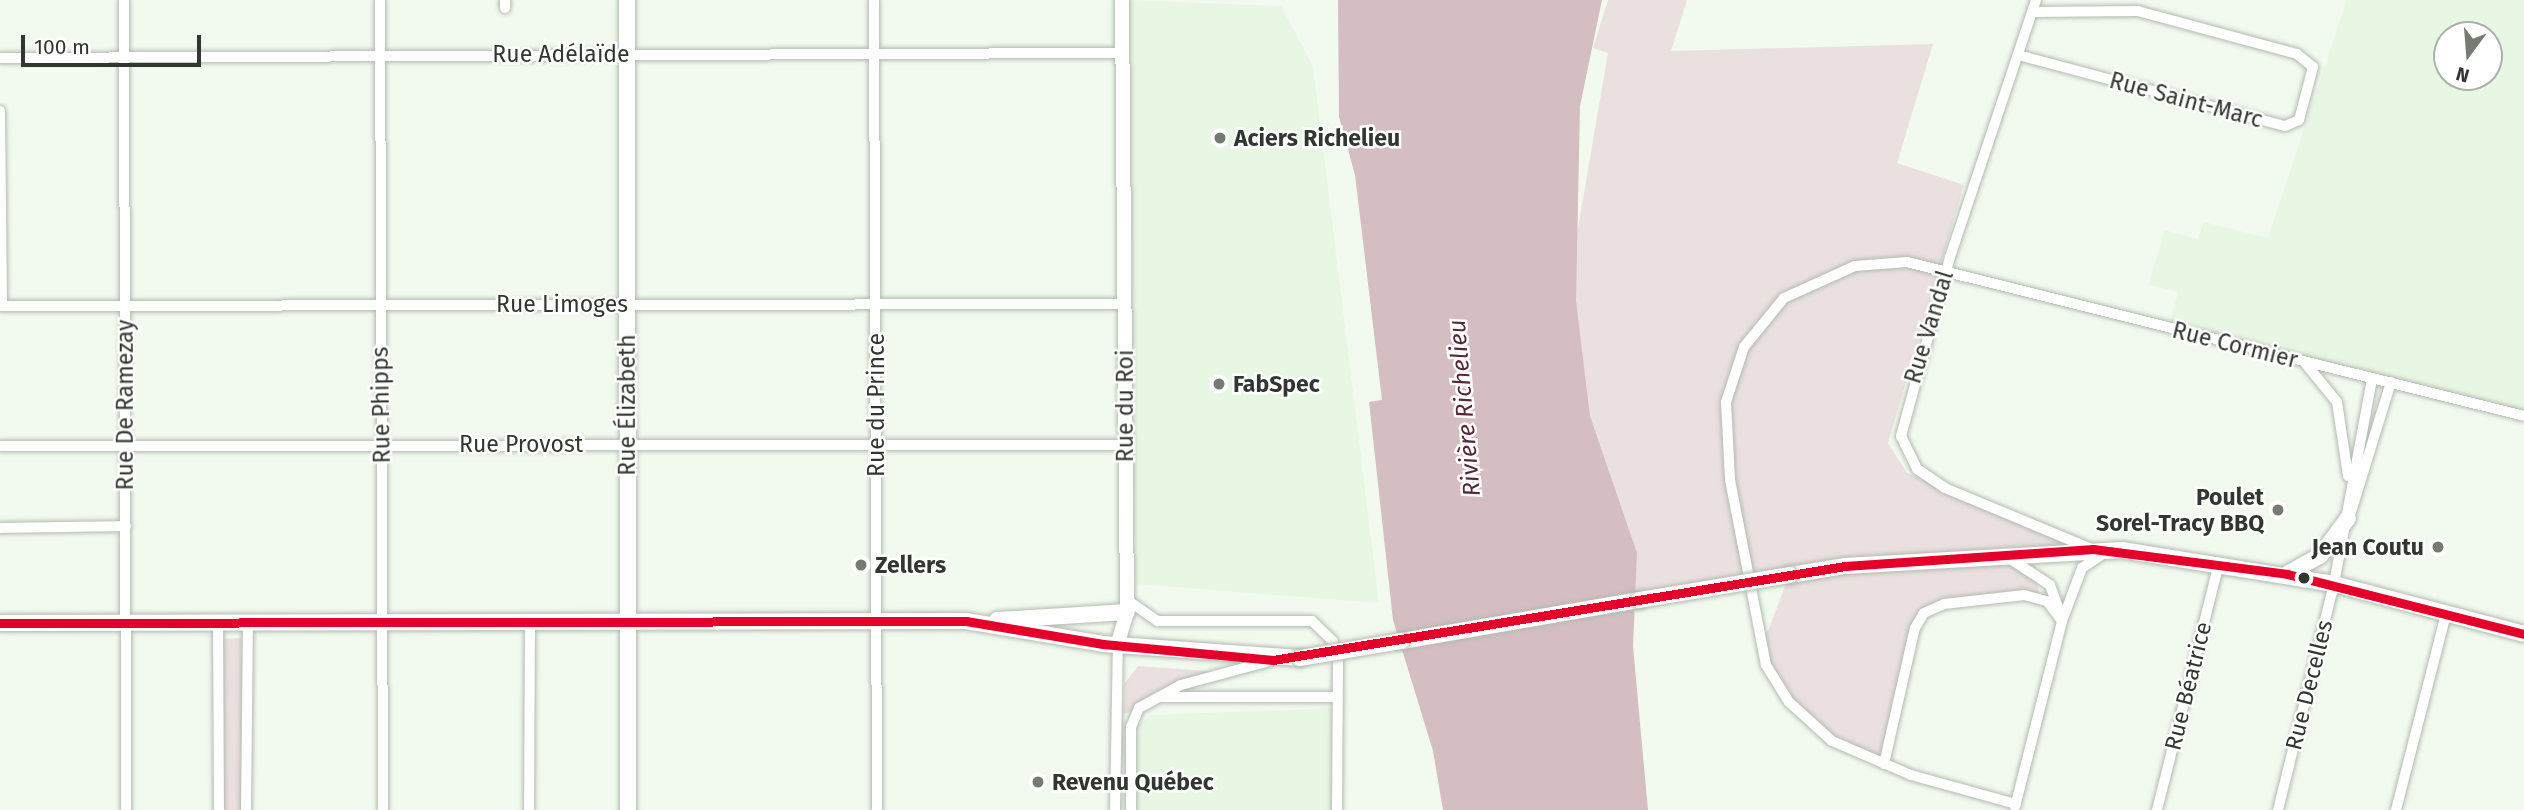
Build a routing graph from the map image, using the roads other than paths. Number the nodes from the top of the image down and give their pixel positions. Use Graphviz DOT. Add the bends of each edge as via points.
graph roads {
  1 [pos="124,0"];
  2 [pos="380,0"];
  3 [pos="627,0"];
  4 [pos="874,0"];
  5 [pos="1122,0"];
  6 [pos="2036,0"];
  7 [pos="2033,12"];
  8 [pos="1123,53"];
  9 [pos="626,54"];
  10 [pos="877,54"];
  11 [pos="379,55"];
  12 [pos="2018,55"];
  13 [pos="0,58"];
  14 [pos="123,58"];
  15 [pos="0,111"];
  16 [pos="1946,272"];
  17 [pos="875,302"];
  18 [pos="627,303"];
  19 [pos="1125,304"];
  20 [pos="125,305"];
  21 [pos="380,305"];
  22 [pos="1,306"];
  23 [pos="2300,360"];
  24 [pos="2372,378"];
  25 [pos="2392,382"];
  26 [pos="2524,416"];
  27 [pos="626,443"];
  28 [pos="876,443"];
  29 [pos="125,445"];
  30 [pos="381,445"];
  31 [pos="1125,445"];
  32 [pos="0,446"];
  33 [pos="2348,518"];
  34 [pos="126,526"];
  35 [pos="0,528"];
  36 [pos="2093,549"];
  37 [pos="2122,550"];
  38 [pos="1987,556"];
  39 [pos="2220,561"];
  40 [pos="2287,574"];
  41 [pos="2334,584"];
  42 [pos="1127,606"];
  43 [pos="2446,614"];
  44 [pos="530,620"];
  45 [pos="627,620"];
  46 [pos="382,621"];
  47 [pos="877,621"];
  48 [pos="2062,621"];
  49 [pos="218,622"];
  50 [pos="248,622"];
  51 [pos="0,623"];
  52 [pos="126,623"];
  53 [pos="988,624"];
  54 [pos="2524,634"];
  55 [pos="1333,641"];
  56 [pos="1118,642"];
  57 [pos="1273,660"];
  58 [pos="1338,663"];
  59 [pos="1159,697"];
  60 [pos="1337,697"];
  61 [pos="1884,764"];
  62 [pos="2015,807"];
  63 [pos="126,810"];
  64 [pos="219,810"];
  65 [pos="246,810"];
  66 [pos="383,810"];
  67 [pos="529,810"];
  68 [pos="628,810"];
  69 [pos="877,810"];
  70 [pos="1115,810"];
  71 [pos="1131,810"];
  72 [pos="1337,810"];
  73 [pos="2157,810"];
  74 [pos="2278,810"];
  75 [pos="2396,810"];
  1 -- 14 [label="street, Rue De Ramezay"];
  2 -- 11 [label="street, Rue Phipps"];
  3 -- 9 [label="main road, Rue Élizabeth"];
  4 -- 10 [label="street, Rue du Prince"];
  5 -- 8 [label="main road, Rue du Roi"];
  6 -- 7 [label="street, Rue Vandal"];
  7 -- 12 [label="street, Rue Vandal"];
  7 -- 12 [label="street, Rue Saint-Marc" via="2150,13 2313,64 2299,120 2290,127"];
  8 -- 10 [label="street, Rue Adélaïde"];
  8 -- 19 [label="main road, Rue du Roi"];
  9 -- 10 [label="street, Rue Adélaïde"];
  9 -- 11 [label="street, Rue Adélaïde"];
  9 -- 18 [label="main road, Rue Élizabeth"];
  10 -- 17 [label="street, Rue du Prince"];
  11 -- 14 [label="street, Rue Adélaïde"];
  11 -- 21 [label="street, Rue Phipps"];
  12 -- 16 [label="street, Rue Vandal"];
  13 -- 14 [label="street, Rue Adélaïde"];
  14 -- 20 [label="street, Rue De Ramezay"];
  15 -- 22 [label="street"];
  16 -- 23 [label="street, Rue Cormier"];
  16 -- 36 [label="street, Rue Vandal" via="1903,414 1909,459 1945,488"];
  16 -- 61 [label="street, Rue Cormier" via="1885,261 1827,274 1784,298 1744,347 1725,426 1757,638 1775,683 1802,717 1832,741"];
  17 -- 18 [label="street, Rue Limoges"];
  17 -- 19 [label="street, Rue Limoges"];
  17 -- 28 [label="street, Rue du Prince"];
  18 -- 21 [label="street, Rue Limoges"];
  18 -- 27 [label="main road, Rue Élizabeth"];
  19 -- 31 [label="main road, Rue du Roi"];
  20 -- 21 [label="street, Rue Limoges"];
  20 -- 22 [label="street, Rue Limoges"];
  20 -- 29 [label="street, Rue De Ramezay"];
  21 -- 30 [label="street, Rue Phipps"];
  23 -- 24 [label="street, Rue Cormier"];
  23 -- 33 [label="street" via="2337,402 2348,455"];
  24 -- 25 [label="street, Rue Cormier"];
  24 -- 33 [label="street, Rue Decelles"];
  25 -- 26 [label="street, Rue Cormier"];
  25 -- 33 [label="street, Rue Decelles"];
  27 -- 28 [label="street, Rue Provost"];
  27 -- 30 [label="street, Rue Provost"];
  27 -- 45 [label="main road, Rue Élizabeth"];
  28 -- 31 [label="street, Rue Provost"];
  28 -- 47 [label="street, Rue du Prince"];
  29 -- 30 [label="street, Rue Provost"];
  29 -- 32 [label="street, Rue Provost"];
  29 -- 34 [label="street, Rue De Ramezay"];
  30 -- 46 [label="street, Rue Phipps"];
  31 -- 42 [label="main road, Rue du Roi"];
  33 -- 40 [label="main road" via="2320,556"];
  33 -- 41 [label="street, Rue Decelles"];
  34 -- 35 [label="street"];
  34 -- 52 [label="street, Rue De Ramezay"];
  36 -- 37 [label="main road"];
  36 -- 38 [label="main road"];
  37 -- 39 [label="main road"];
  37 -- 48 [label="street" via="2082,568"];
  38 -- 48 [label="street" via="2015,560 2043,577"];
  38 -- 57 [label="main road, bridge" via="1790,575"];
  39 -- 40 [label="main road"];
  39 -- 73 [label="street, Rue Béatrice"];
  40 -- 41 [label="main road"];
  41 -- 43 [label="main road"];
  41 -- 74 [label="street, Rue Decelles"];
  42 -- 53 [label="main road"];
  42 -- 55 [label="street" via="1158,621 1312,621"];
  42 -- 56 [label="main road, Rue du Roi"];
  43 -- 54 [label="main road"];
  43 -- 75 [label="street"];
  44 -- 45 [label="main road"];
  44 -- 46 [label="main road"];
  44 -- 67 [label="street"];
  45 -- 47 [label="main road"];
  45 -- 68 [label="main road, Rue Élizabeth"];
  46 -- 50 [label="main road"];
  46 -- 66 [label="street, Rue Phipps"];
  47 -- 53 [label="main road"];
  47 -- 69 [label="street, Rue du Prince"];
  48 -- 61 [label="street" via="2047,601 2024,595 1944,604 1923,613"];
  48 -- 62 [label="street"];
  49 -- 50 [label="main road"];
  49 -- 52 [label="main road"];
  49 -- 64 [label="street"];
  50 -- 65 [label="street"];
  51 -- 52 [label="main road"];
  52 -- 63 [label="street, Rue De Ramezay"];
  53 -- 56 [label="main road"];
  56 -- 57 [label="main road"];
  56 -- 70 [label="street, Rue du Roi"];
  57 -- 59 [label="street"];
  58 -- 60 [label="street"];
  59 -- 60 [label="street"];
  59 -- 71 [label="street" via="1132,718"];
  60 -- 72 [label="street"];
  61 -- 62 [label="street, Rue Cormier"];
}
